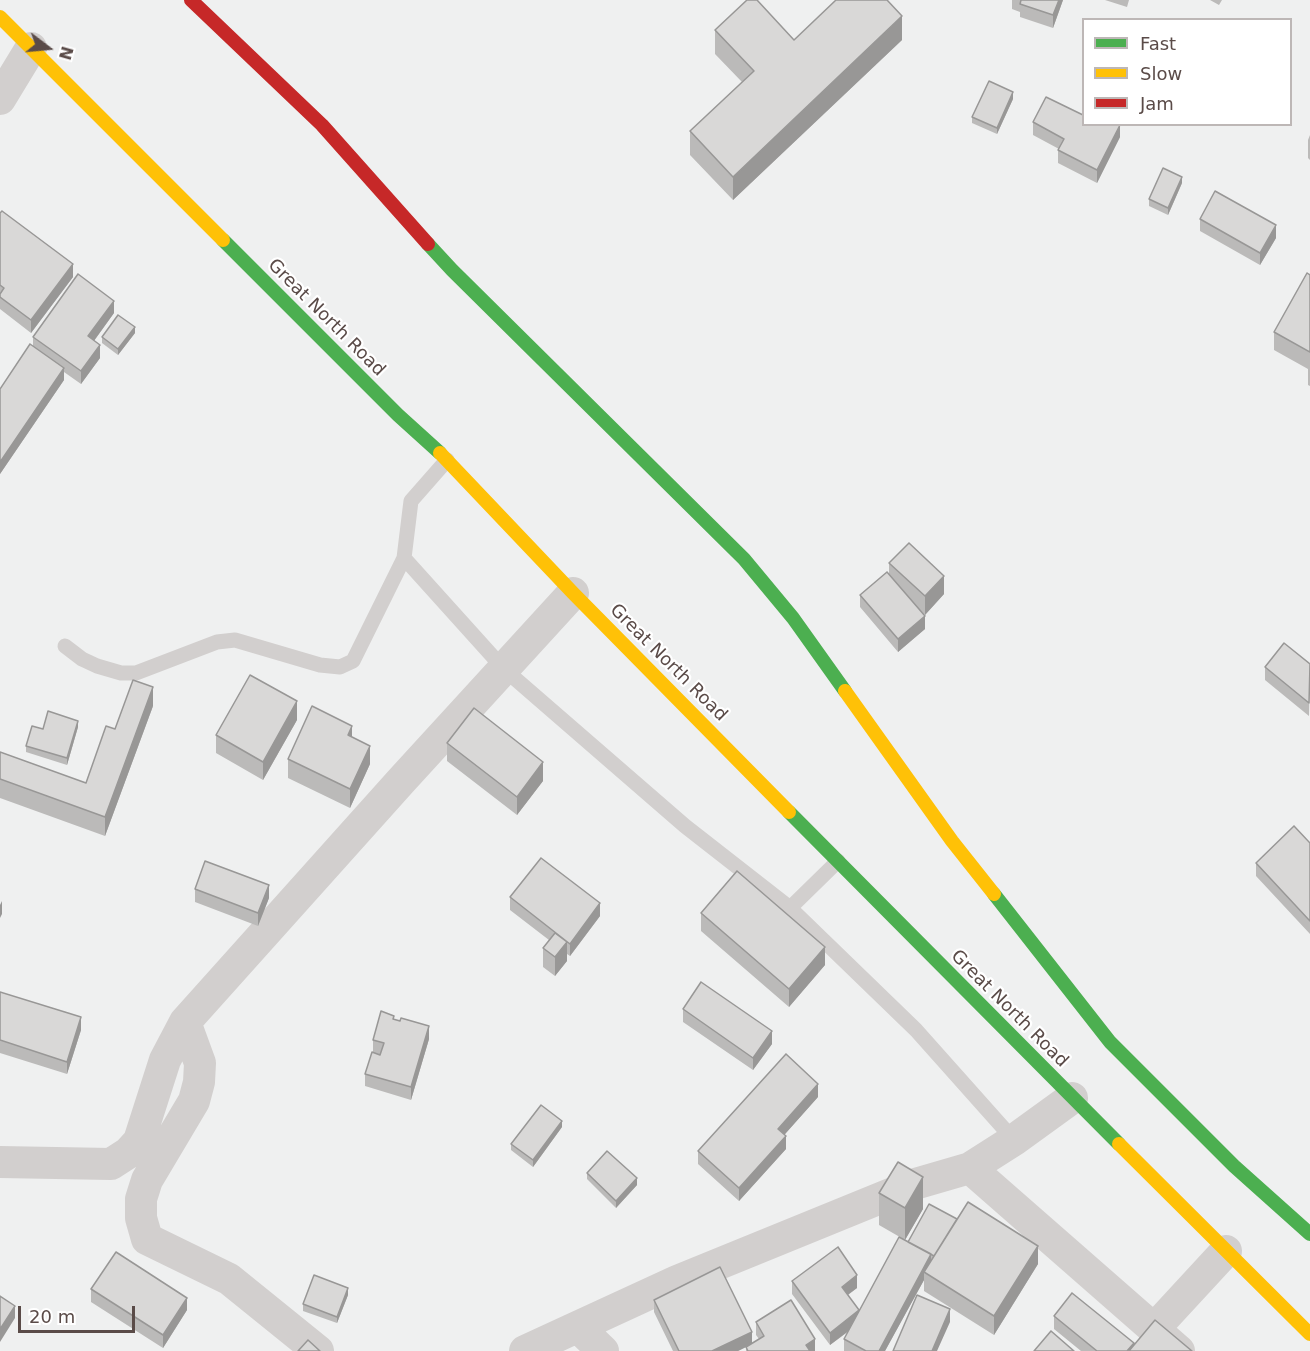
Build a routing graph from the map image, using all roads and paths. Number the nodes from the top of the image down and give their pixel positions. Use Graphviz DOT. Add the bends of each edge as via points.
graph roads {
  1 [pos="191,0"];
  2 [pos="0,17"];
  3 [pos="31,48"];
  4 [pos="0,99"];
  5 [pos="447,460"];
  6 [pos="404,558"];
  7 [pos="573,593"];
  8 [pos="65,646"];
  9 [pos="504,669"];
  10 [pos="838,861"];
  11 [pos="790,908"];
  12 [pos="185,1022"];
  13 [pos="1072,1098"];
  14 [pos="1014,1140"];
  15 [pos="0,1162"];
  16 [pos="970,1168"];
  17 [pos="1310,1234"];
  18 [pos="1226,1251"];
  19 [pos="578,1327"];
  20 [pos="1155,1329"];
  21 [pos="1310,1334"];
  22 [pos="318,1351"];
  23 [pos="525,1351"];
  24 [pos="603,1351"];
  25 [pos="1179,1351"];
  1 -- 17 [label="main road" via="322,125 452,270 744,559 793,618 952,841 1110,1042 1234,1166"];
  2 -- 3 [label="main road, Great North Road"];
  3 -- 4 [label="street"];
  3 -- 5 [label="main road, Great North Road" via="398,416"];
  5 -- 6 [label="lane" via="411,501"];
  5 -- 7 [label="main road, Great North Road"];
  6 -- 8 [label="lane" via="353,661 340,667 320,665 235,640 217,642 136,673 121,673 82,659"];
  6 -- 9 [label="lane"];
  7 -- 9 [label="street"];
  7 -- 10 [label="main road, Great North Road"];
  9 -- 11 [label="lane" via="685,826"];
  9 -- 12 [label="street"];
  10 -- 11 [label="lane"];
  10 -- 13 [label="main road, Great North Road"];
  11 -- 14 [label="lane" via="916,1030"];
  12 -- 15 [label="street" via="165,1060 139,1141 128,1153 111,1164"];
  12 -- 22 [label="street" via="200,1063 199,1082 194,1101 147,1180 141,1199 147,1239 229,1280"];
  13 -- 14 [label="street"];
  13 -- 18 [label="main road, Great North Road"];
  14 -- 16 [label="street"];
  16 -- 19 [label="street" via="915,1184 677,1281"];
  16 -- 20 [label="street"];
  18 -- 20 [label="street"];
  18 -- 21 [label="main road, Great North Road"];
  19 -- 23 [label="street"];
  19 -- 24 [label="street"];
  20 -- 25 [label="street"];
}
